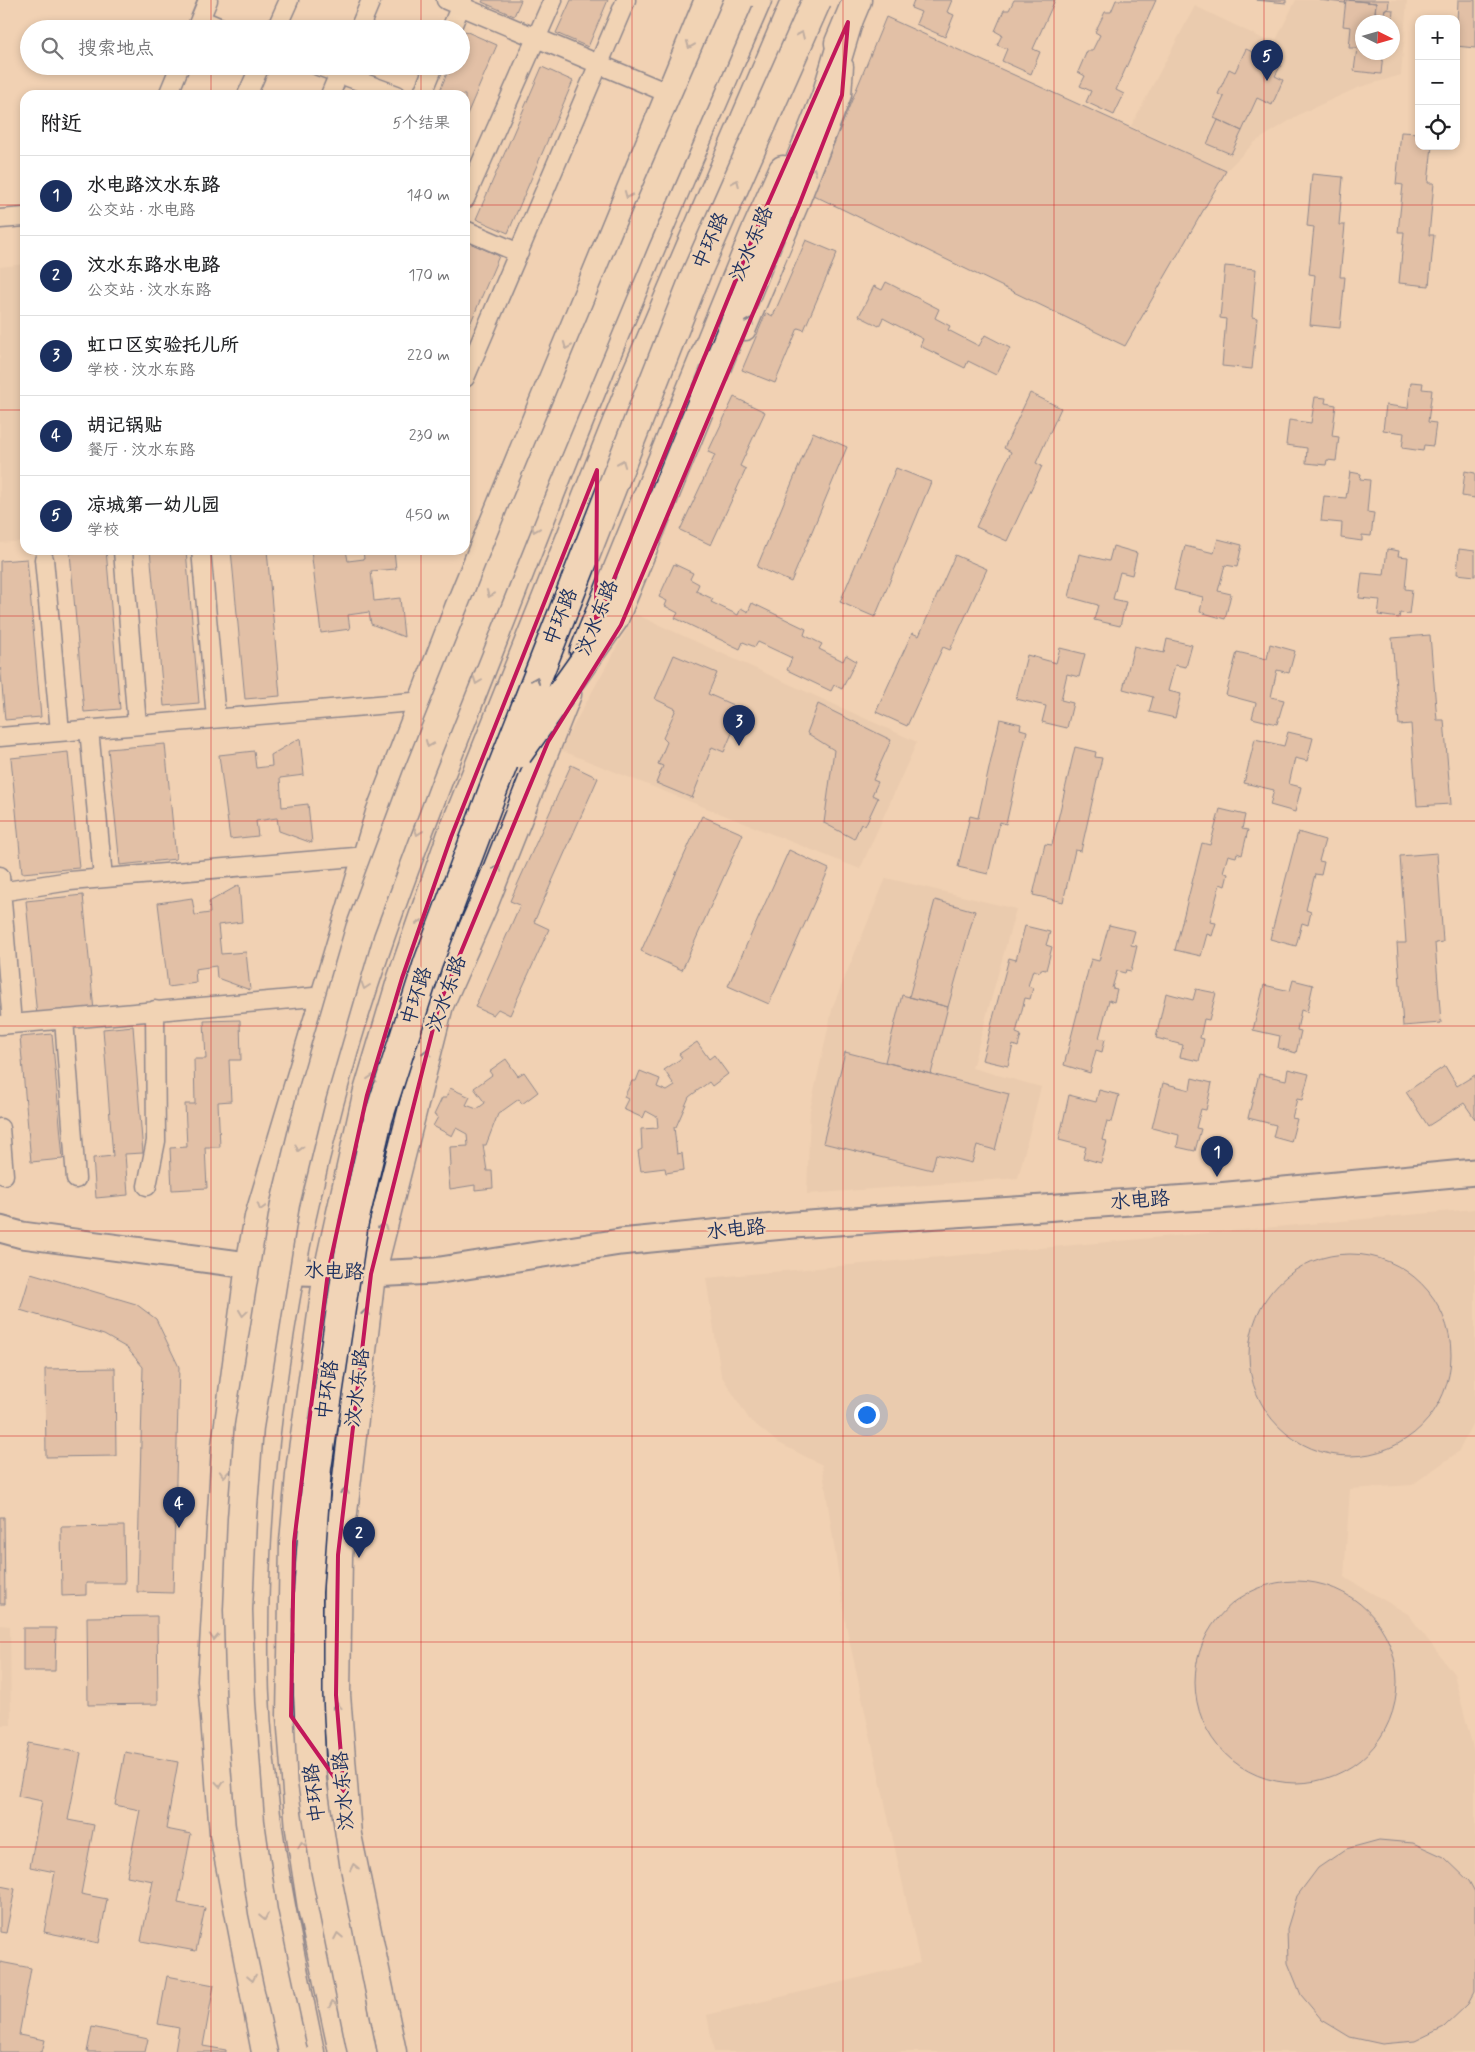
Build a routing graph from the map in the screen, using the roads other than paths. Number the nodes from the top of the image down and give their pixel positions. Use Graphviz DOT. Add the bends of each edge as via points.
graph roads {
  1 [pos="208,0"];
  2 [pos="289,0"];
  3 [pos="371,0"];
  4 [pos="553,0"];
  5 [pos="626,0"];
  6 [pos="709,0"];
  7 [pos="730,0"];
  8 [pos="739,0"];
  9 [pos="758,0"];
  10 [pos="796,0"];
  11 [pos="817,0"];
  12 [pos="457,2"];
  13 [pos="853,11"];
  14 [pos="200,20"];
  15 [pos="280,20"];
  16 [pos="363,20"];
  17 [pos="453,20"];
  18 [pos="538,38"];
  19 [pos="734,53"];
  20 [pos="600,64"];
  21 [pos="176,75"];
  22 [pos="256,75"];
  23 [pos="339,75"];
  24 [pos="352,75"];
  25 [pos="430,75"];
  26 [pos="170,90"];
  27 [pos="249,90"];
  28 [pos="332,90"];
  29 [pos="386,90"];
  30 [pos="424,90"];
  31 [pos="670,94"];
  32 [pos="470,188"];
  33 [pos="20,218"];
  34 [pos="0,219"];
  35 [pos="470,232"];
  36 [pos="519,253"];
  37 [pos="470,366"];
  38 [pos="565,455"];
  39 [pos="597,470"];
  40 [pos="123,555"];
  41 [pos="201,555"];
  42 [pos="44,559"];
  43 [pos="469,584"];
  44 [pos="594,628"];
  45 [pos="424,701"];
  46 [pos="216,718"];
  47 [pos="137,725"];
  48 [pos="89,729"];
  49 [pos="60,732"];
  50 [pos="0,736"];
  51 [pos="548,742"];
  52 [pos="493,790"];
  53 [pos="367,856"];
  54 [pos="103,878"];
  55 [pos="0,887"];
  56 [pos="482,908"];
  57 [pos="402,978"];
  58 [pos="325,996"];
  59 [pos="155,1010"];
  60 [pos="64,1019"];
  61 [pos="6,1025"];
  62 [pos="0,1128"];
  63 [pos="1475,1172"];
  64 [pos="4,1175"];
  65 [pos="76,1179"];
  66 [pos="147,1186"];
  67 [pos="0,1229"];
  68 [pos="250,1265"];
  69 [pos="291,1271"];
  70 [pos="328,1272"];
  71 [pos="371,1274"];
  72 [pos="291,1716"];
  73 [pos="216,1735"];
  74 [pos="344,1791"];
  75 [pos="264,1800"];
  76 [pos="266,2052"];
  77 [pos="293,2052"];
  78 [pos="310,2052"];
  79 [pos="343,2052"];
  80 [pos="362,2052"];
  81 [pos="392,2052"];
  1 -- 14 [label="street"];
  2 -- 15 [label="street"];
  3 -- 16 [label="street"];
  4 -- 18 [label="street"];
  5 -- 20 [label="street"];
  6 -- 31 [label="main road, one-way"];
  7 -- 19 [label="main road"];
  8 -- 77 [label="main road, one-way, bridge" via="628,256 417,776 360,929 312,1094 285,1204 249,1427 238,1610 250,1822 263,1912"];
  9 -- 19 [label="main road"];
  10 -- 39 [label="main road"];
  52 -- 11 [label="main road, 中环路, one-way, bridge" via="696,274"];
  12 -- 17 [label="street"];
  12 -- 18 [label="street"];
  13 -- 44 [label="main road, 汶水东路" via="754,235"];
  51 -- 13 [label="street, one-way" via="621,625 799,205 842,95"];
  13 -- 52 [label="main road, bridge" via="826,96 614,619"];
  18 -- 20 [label="street"];
  18 -- 32 [label="street"];
  19 -- 38 [label="main road" via="648,251"];
  20 -- 31 [label="street"];
  20 -- 36 [label="street"];
  21 -- 26 [label="street"];
  22 -- 27 [label="street"];
  23 -- 28 [label="street"];
  24 -- 29 [label="street"];
  25 -- 30 [label="street"];
  31 -- 43 [label="main road, one-way"];
  33 -- 34 [label="street"];
  35 -- 36 [label="street"];
  36 -- 37 [label="street"];
  38 -- 43 [label="main road"];
  38 -- 69 [label="main road, one-way" via="426,809 388,916 348,1037 320,1137"];
  39 -- 44 [label="main road"];
  57 -- 39 [label="main road, one-way" via="451,837"];
  40 -- 47 [label="street"];
  41 -- 46 [label="street"];
  42 -- 49 [label="street"];
  43 -- 45 [label="main road"];
  44 -- 51 [label="main road, 汶水东路"];
  45 -- 46 [label="street"];
  45 -- 53 [label="main road" via="380,813"];
  46 -- 47 [label="street"];
  47 -- 48 [label="street"];
  48 -- 49 [label="street"];
  48 -- 54 [label="street"];
  49 -- 50 [label="street"];
  56 -- 51 [label="main road, 汶水东路, one-way"];
  80 -- 52 [label="main road, 中环路, one-way, bridge" via="325,1868 312,1780 308,1592 317,1468 354,1222 378,1119 428,963"];
  53 -- 54 [label="street"];
  53 -- 58 [label="main road"];
  54 -- 55 [label="street"];
  55 -- 61 [label="street"];
  56 -- 57 [label="main road"];
  71 -- 56 [label="main road, 汶水东路, one-way" via="439,1005"];
  70 -- 57 [label="main road, one-way" via="367,1095"];
  58 -- 59 [label="street"];
  58 -- 68 [label="main road, one-way" via="259,1217"];
  59 -- 60 [label="street"];
  59 -- 66 [label="street" via="156,1141"];
  60 -- 61 [label="street"];
  60 -- 65 [label="street"];
  62 -- 64 [label="street"];
  63 -- 71 [label="main road, 水电路" via="1218,1196 794,1224 620,1242 434,1271"];
  67 -- 68 [label="main road, 水电路" via="22,1235"];
  68 -- 69 [label="main road, 水电路"];
  68 -- 73 [label="main road, one-way" via="226,1446 212,1680"];
  69 -- 70 [label="main road, 水电路"];
  69 -- 75 [label="main road" via="267,1410 257,1551 254,1659"];
  70 -- 71 [label="main road, 水电路"];
  70 -- 72 [label="main road" via="301,1464 294,1542"];
  74 -- 71 [label="main road, 汶水东路, one-way" via="336,1695 338,1555"];
  72 -- 74 [label="main road"];
  79 -- 72 [label="main road, one-way" via="312,1907 300,1829"];
  73 -- 75 [label="main road"];
  73 -- 76 [label="main road, one-way" via="224,1833"];
  81 -- 74 [label="main road, 汶水东路, one-way" via="347,1835"];
  75 -- 78 [label="main road" via="271,1855"];
}
